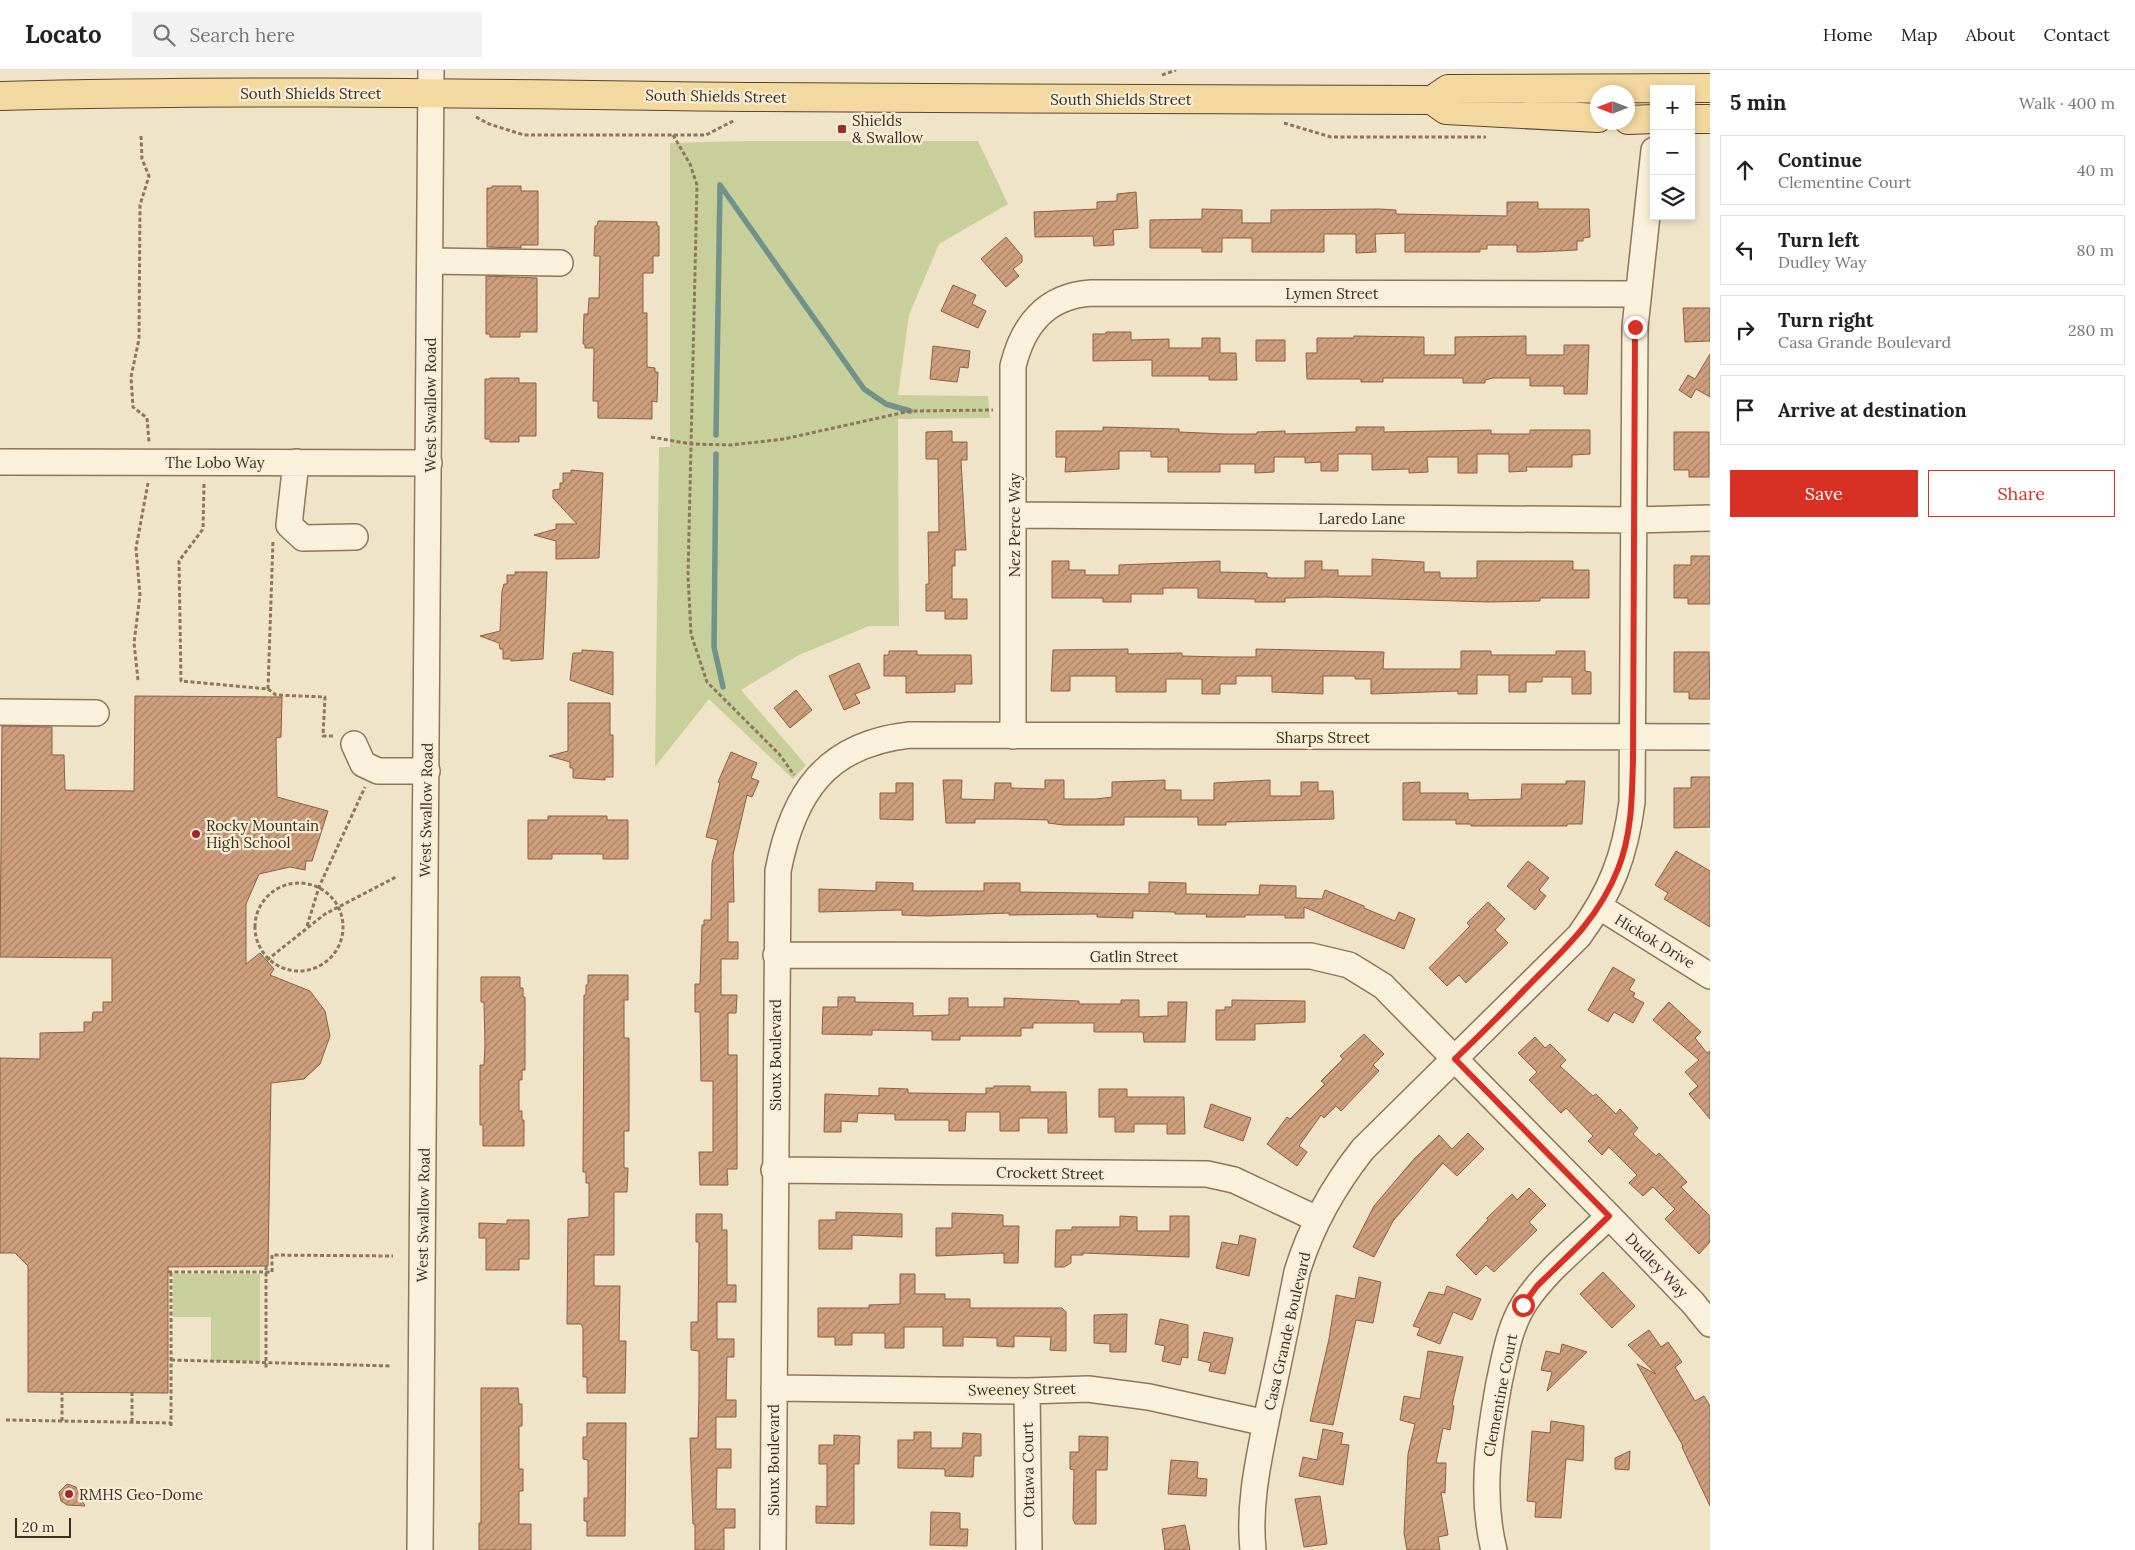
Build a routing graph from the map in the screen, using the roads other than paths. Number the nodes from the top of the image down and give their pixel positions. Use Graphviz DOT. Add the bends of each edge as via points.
graph roads {
  1 [pos="431,81"];
  2 [pos="1695,88"];
  3 [pos="1710,88"];
  4 [pos="1650,89"];
  5 [pos="0,96"];
  6 [pos="1432,100"];
  7 [pos="1590,118"];
  8 [pos="1695,119"];
  9 [pos="1710,119"];
  10 [pos="1635,120"];
  11 [pos="1650,120"];
  12 [pos="1651,175"];
  13 [pos="431,261"];
  14 [pos="560,263"];
  15 [pos="1637,294"];
  16 [pos="1034,319"];
  17 [pos="0,462"];
  18 [pos="296,462"];
  19 [pos="429,462"];
  20 [pos="1014,515"];
  21 [pos="1710,518"];
  22 [pos="1634,520"];
  23 [pos="355,537"];
  24 [pos="0,712"];
  25 [pos="96,713"];
  26 [pos="1013,736"];
  27 [pos="1710,737"];
  28 [pos="1634,738"];
  29 [pos="354,744"];
  30 [pos="426,771"];
  31 [pos="1600,907"];
  32 [pos="776,956"];
  33 [pos="1710,976"];
  34 [pos="1455,1059"];
  35 [pos="774,1170"];
  36 [pos="1609,1216"];
  37 [pos="1317,1219"];
  38 [pos="1710,1324"];
  39 [pos="774,1388"];
  40 [pos="1027,1391"];
  41 [pos="1266,1423"];
  42 [pos="420,1550"];
  43 [pos="773,1550"];
  44 [pos="1029,1550"];
  45 [pos="1253,1550"];
  46 [pos="1494,1550"];
  1 -- 5 [label="main road, South Shields Street"];
  1 -- 6 [label="main road, South Shields Street" via="851,98"];
  1 -- 13 [label="street, West Swallow Road"];
  2 -- 3 [label="main road, South Shields Street"];
  4 -- 6 [label="main road, South Shields Street" via="1448,89"];
  6 -- 7 [label="main road, South Shields Street" via="1446,110"];
  8 -- 9 [label="main road"];
  10 -- 11 [label="main road"];
  12 -- 15 [label="street, Casa Grande Boulevard"];
  13 -- 14 [label="street"];
  13 -- 19 [label="street, West Swallow Road"];
  15 -- 16 [label="street, Lymen Street" via="1091,292 1062,299"];
  15 -- 22 [label="street, Casa Grande Boulevard"];
  16 -- 20 [label="street, Nez Perce Way" via="1018,345 1013,366"];
  17 -- 18 [label="street, The Lobo Way"];
  18 -- 19 [label="street, The Lobo Way"];
  18 -- 23 [label="street" via="289,525 303,538"];
  19 -- 30 [label="street, West Swallow Road"];
  20 -- 22 [label="street, Laredo Lane"];
  20 -- 26 [label="street, Nez Perce Way"];
  21 -- 22 [label="street, Laredo Lane"];
  22 -- 28 [label="street, Casa Grande Boulevard"];
  24 -- 25 [label="street"];
  26 -- 28 [label="street, Sharps Street"];
  26 -- 32 [label="street, Sioux Boulevard" via="910,735 870,743 834,762 806,792 784,836 778,871"];
  27 -- 28 [label="street, Sharps Street"];
  28 -- 31 [label="street, Casa Grande Boulevard" via="1628,834 1619,868"];
  29 -- 30 [label="street" via="363,764 378,770"];
  30 -- 42 [label="street, West Swallow Road"];
  31 -- 33 [label="street, Hickok Drive"];
  31 -- 34 [label="street, Casa Grande Boulevard" via="1579,936"];
  32 -- 34 [label="street, Gatlin Street" via="1311,956 1349,965 1383,986"];
  32 -- 35 [label="street, Sioux Boulevard"];
  34 -- 36 [label="street, Dudley Way"];
  34 -- 37 [label="street, Casa Grande Boulevard" via="1363,1149 1340,1179"];
  35 -- 37 [label="street, Crockett Street" via="1207,1174 1234,1180"];
  35 -- 39 [label="street, Sioux Boulevard"];
  36 -- 38 [label="street, Dudley Way" via="1694,1303"];
  36 -- 46 [label="street, Clementine Court" via="1537,1286 1523,1305 1511,1332 1488,1441 1487,1506"];
  37 -- 41 [label="street, Casa Grande Boulevard" via="1297,1272"];
  39 -- 40 [label="street, Sweeney Street"];
  39 -- 43 [label="street, Sioux Boulevard"];
  40 -- 41 [label="street, Sweeney Street" via="1088,1388 1126,1393"];
  40 -- 44 [label="street, Ottawa Court"];
  41 -- 45 [label="street, Casa Grande Boulevard" via="1253,1491"];
}
